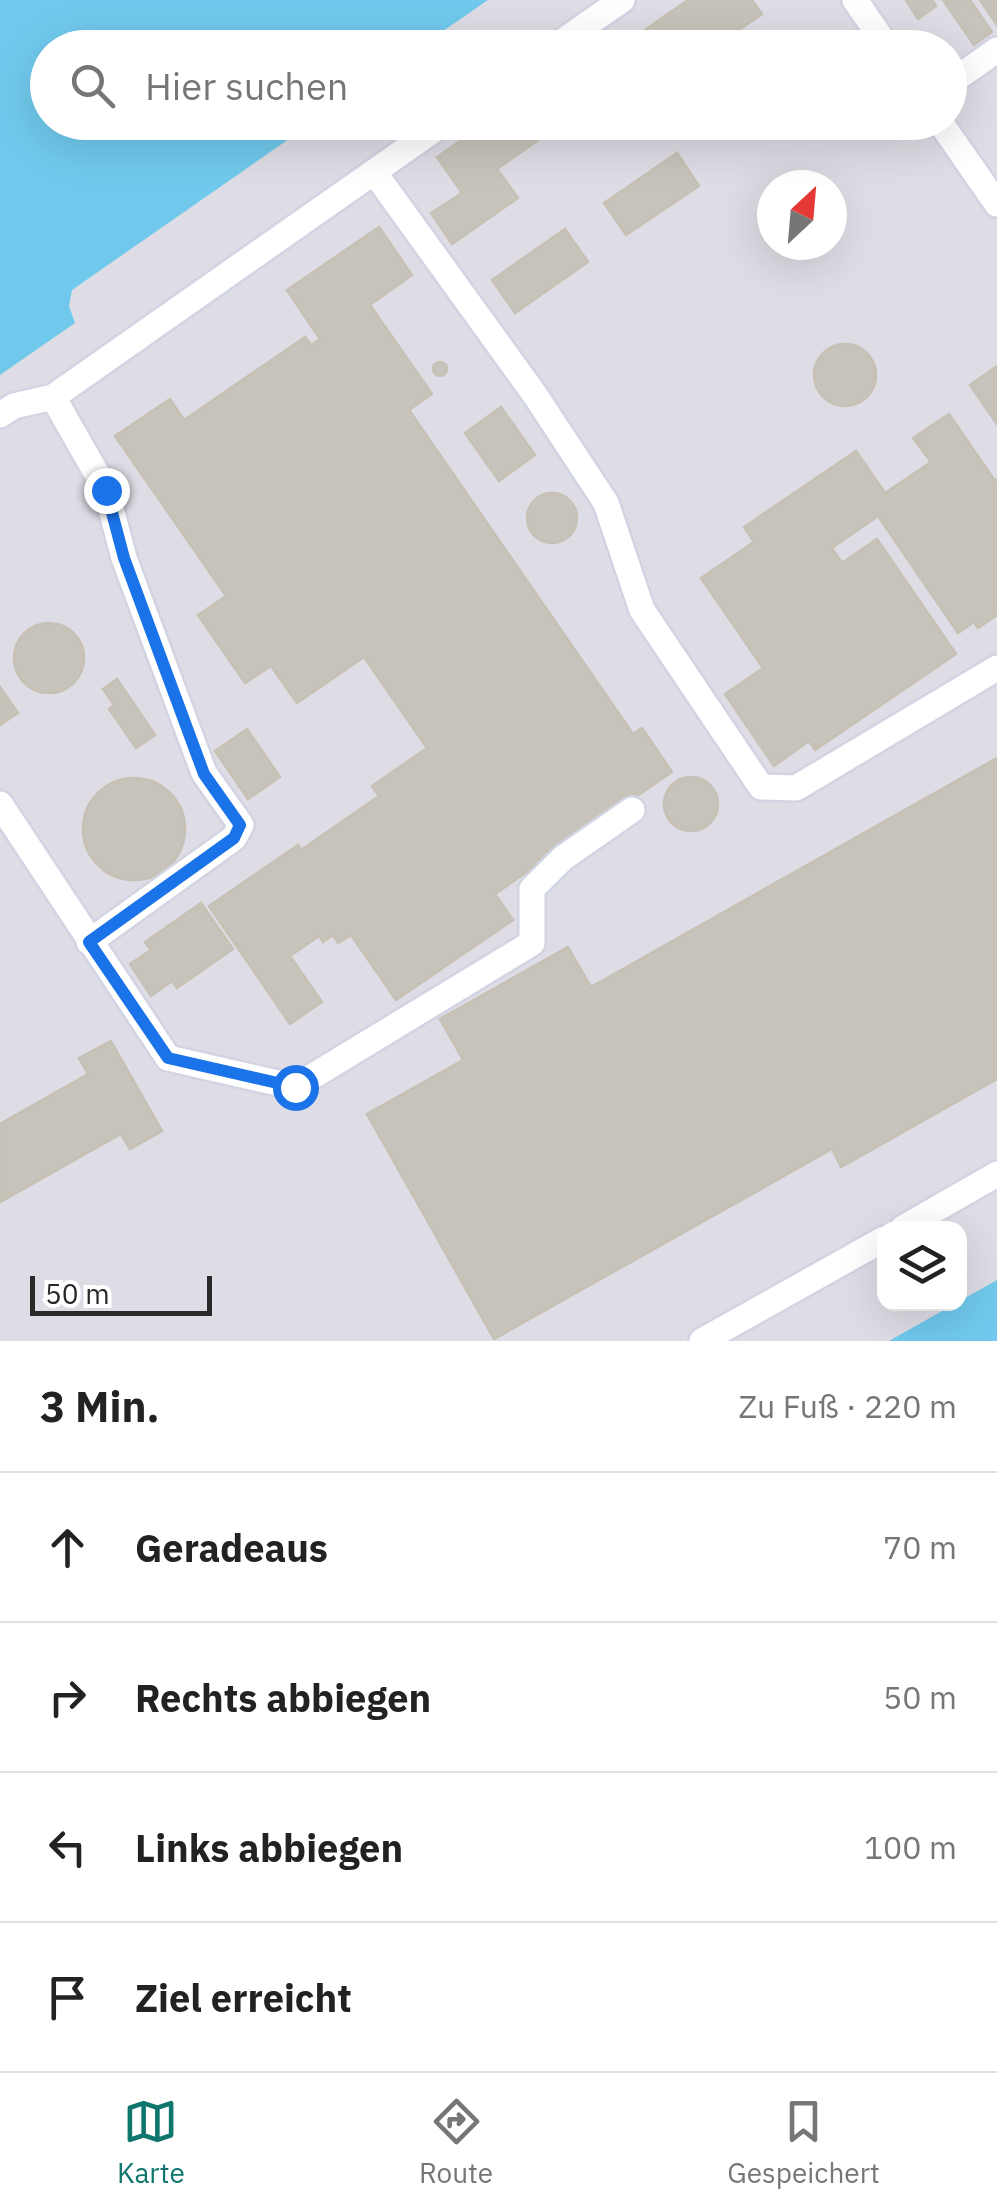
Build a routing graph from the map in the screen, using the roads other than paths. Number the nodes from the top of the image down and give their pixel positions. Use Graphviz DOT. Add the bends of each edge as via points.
graph roads {
  1 [pos="622,0"];
  2 [pos="855,0"];
  3 [pos="579,30"];
  4 [pos="876,30"];
  5 [pos="997,50"];
  6 [pos="967,71"];
  7 [pos="419,140"];
  8 [pos="953,140"];
  9 [pos="374,172"];
  10 [pos="997,204"];
  11 [pos="54,397"];
  12 [pos="0,416"];
  13 [pos="997,668"];
  14 [pos="0,804"];
  15 [pos="632,810"];
  16 [pos="89,942"];
  17 [pos="997,1174"];
  18 [pos="915,1221"];
  19 [pos="877,1243"];
  20 [pos="702,1341"];
  1 -- 3 [label="lane"];
  2 -- 4 [label="lane"];
  5 -- 6 [label="lane"];
  7 -- 9 [label="lane"];
  8 -- 10 [label="lane"];
  9 -- 11 [label="lane"];
  9 -- 13 [label="lane" via="606,502 642,610 762,787 796,788"];
  11 -- 12 [label="lane"];
  11 -- 16 [label="lane" via="106,490 124,558 204,774 240,825 234,838"];
  14 -- 16 [label="lane"];
  15 -- 16 [label="lane" via="563,858 532,889 532,943 295,1087 168,1058"];
  17 -- 18 [label="lane"];
  19 -- 20 [label="lane"];
}
